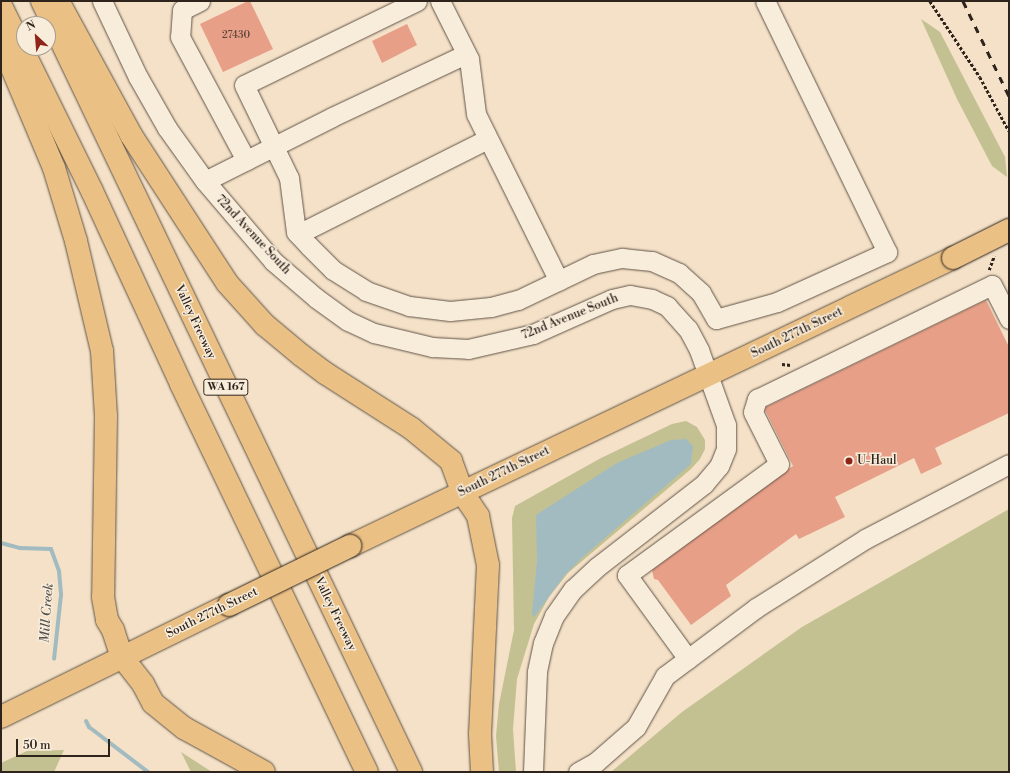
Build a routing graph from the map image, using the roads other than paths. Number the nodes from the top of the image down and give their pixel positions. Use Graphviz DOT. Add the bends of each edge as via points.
graph roads {
  1 [pos="42,1"];
  2 [pos="58,1"];
  3 [pos="102,1"];
  4 [pos="200,1"];
  5 [pos="417,1"];
  6 [pos="440,1"];
  7 [pos="766,1"];
  8 [pos="1,6"];
  9 [pos="1,42"];
  10 [pos="466,54"];
  11 [pos="488,139"];
  12 [pos="274,146"];
  13 [pos="246,160"];
  14 [pos="205,181"];
  15 [pos="1009,230"];
  16 [pos="298,234"];
  17 [pos="560,281"];
  18 [pos="1009,320"];
  19 [pos="708,376"];
  20 [pos="1009,464"];
  21 [pos="462,492"];
  22 [pos="671,509"];
  23 [pos="686,531"];
  24 [pos="122,656"];
  25 [pos="688,659"];
  26 [pos="1,717"];
  27 [pos="264,772"];
  28 [pos="367,772"];
  29 [pos="411,772"];
  30 [pos="482,772"];
  31 [pos="533,772"];
  32 [pos="578,772"];
  1 -- 29 [label="main road, Valley Freeway / WA 167"];
  2 -- 21 [label="main road" via="131,135 227,283 265,325 324,374 411,428 451,461"];
  3 -- 14 [label="street, 72nd Avenue South" via="138,76 167,128"];
  4 -- 13 [label="street" via="182,10 180,38"];
  5 -- 12 [label="street" via="244,86"];
  6 -- 10 [label="street"];
  7 -- 17 [label="street" via="887,252 776,302 716,319 701,293 679,274 652,261 622,258 593,264"];
  8 -- 28 [label="main road, WA 167" via="92,191 184,392"];
  9 -- 24 [label="main road" via="54,168 76,241 102,351 106,416 103,597 107,620 114,630"];
  10 -- 11 [label="street" via="476,114"];
  10 -- 12 [label="street"];
  11 -- 16 [label="street"];
  11 -- 17 [label="street"];
  12 -- 13 [label="street"];
  12 -- 16 [label="street" via="289,178"];
  13 -- 14 [label="street"];
  14 -- 19 [label="street, 72nd Avenue South" via="273,261 316,298 348,321 374,333 432,347 468,349 533,334 612,299 637,296 660,302 678,316 699,350"];
  15 -- 19 [label="main road, South 277th Street, bridge"];
  16 -- 17 [label="street" via="333,270 366,291 409,306 450,311 491,307 518,300"];
  18 -- 23 [label="street" via="992,285 757,399 752,412 779,464"];
  19 -- 21 [label="main road, South 277th Street" via="599,425"];
  19 -- 22 [label="street, 72nd Avenue South" via="726,425 726,449 712,475"];
  20 -- 25 [label="street" via="865,539 756,608"];
  21 -- 24 [label="main road, South 277th Street, bridge"];
  21 -- 30 [label="main road" via="478,516 488,565 480,734"];
  22 -- 23 [label="street"];
  22 -- 31 [label="street, 72nd Avenue South" via="597,567 573,589 554,616 543,643 537,672"];
  23 -- 25 [label="street" via="627,575"];
  24 -- 26 [label="main road, South 277th Street"];
  24 -- 27 [label="main road" via="153,703 162,712 184,728"];
  25 -- 32 [label="street" via="665,676 636,727 596,762"];
}
